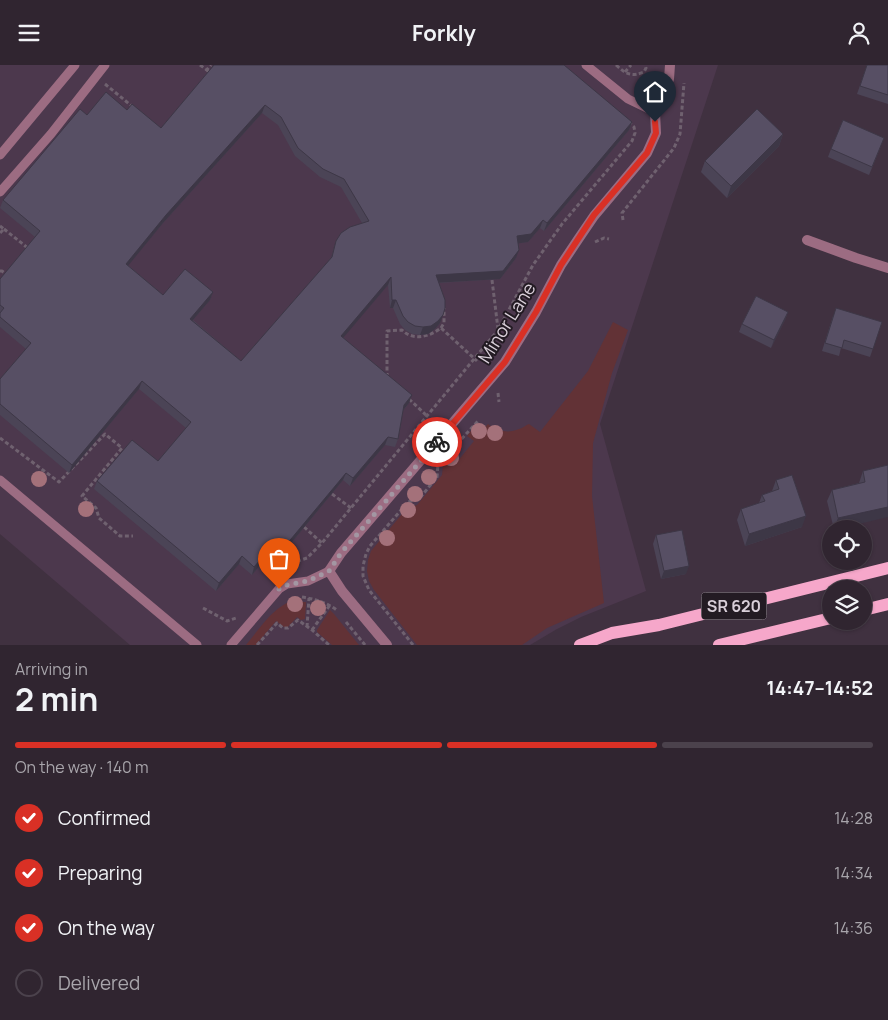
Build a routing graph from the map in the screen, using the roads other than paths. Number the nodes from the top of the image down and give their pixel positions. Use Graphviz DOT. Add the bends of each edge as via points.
graph roads {
  1 [pos="75,65"];
  2 [pos="105,65"];
  3 [pos="586,65"];
  4 [pos="670,65"];
  5 [pos="655,112"];
  6 [pos="0,155"];
  7 [pos="0,192"];
  8 [pos="807,239"];
  9 [pos="888,268"];
  10 [pos="0,480"];
  11 [pos="888,568"];
  12 [pos="329,571"];
  13 [pos="888,604"];
  14 [pos="872,608"];
  15 [pos="822,620"];
  16 [pos="196,645"];
  17 [pos="231,645"];
  18 [pos="387,645"];
  19 [pos="580,645"];
  20 [pos="719,645"];
  1 -- 6 [label="lane"];
  2 -- 7 [label="lane"];
  3 -- 5 [label="lane" via="628,99"];
  4 -- 5 [label="street, Minor Lane" via="669,79"];
  5 -- 12 [label="street, Minor Lane" via="656,133 647,153 589,223 505,362"];
  8 -- 9 [label="street"];
  10 -- 16 [label="lane"];
  11 -- 19 [label="main road, SR 620" via="659,625 612,633"];
  12 -- 17 [label="lane" via="279,589"];
  12 -- 18 [label="street"];
  13 -- 14 [label="main road"];
  15 -- 20 [label="main road, SR 620"];
}
